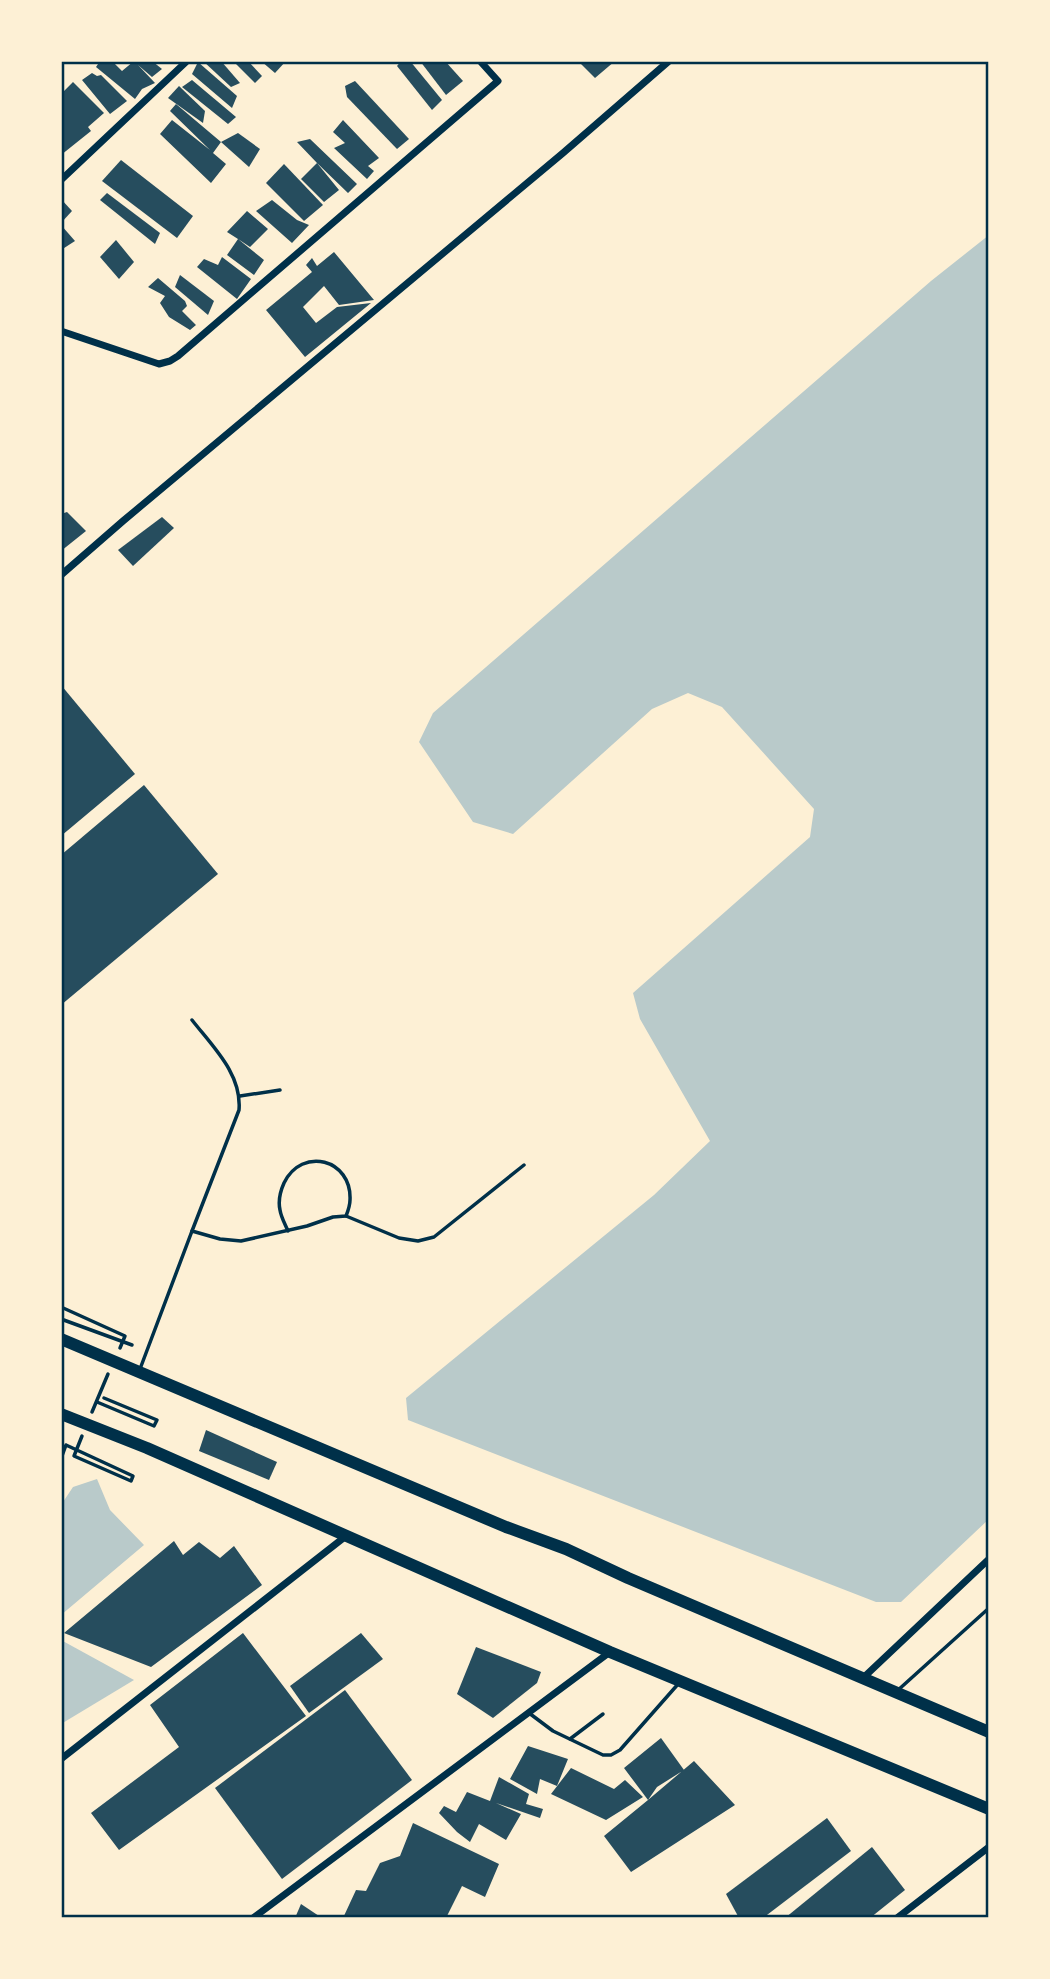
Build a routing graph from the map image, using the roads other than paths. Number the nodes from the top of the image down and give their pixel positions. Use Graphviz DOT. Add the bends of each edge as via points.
graph roads {
  1 [pos="187,61"];
  2 [pos="480,61"];
  3 [pos="669,61"];
  4 [pos="61,180"];
  5 [pos="61,331"];
  6 [pos="61,575"];
  7 [pos="192,1020"];
  8 [pos="281,1090"];
  9 [pos="240,1096"];
  10 [pos="524,1165"];
  11 [pos="346,1216"];
  12 [pos="192,1230"];
  13 [pos="288,1231"];
  14 [pos="61,1339"];
  15 [pos="139,1371"];
  16 [pos="61,1414"];
  17 [pos="346,1536"];
  18 [pos="989,1559"];
  19 [pos="989,1608"];
  20 [pos="610,1652"];
  21 [pos="863,1678"];
  22 [pos="681,1681"];
  23 [pos="896,1692"];
  24 [pos="529,1713"];
  25 [pos="603,1714"];
  26 [pos="989,1732"];
  27 [pos="570,1739"];
  28 [pos="61,1759"];
  29 [pos="989,1808"];
  30 [pos="989,1847"];
  31 [pos="253,1918"];
  32 [pos="897,1918"];
  1 -- 4 [label="street"];
  2 -- 5 [label="street" via="498,81 178,356 159,364"];
  3 -- 6 [label="street"];
  7 -- 9 [label="lane" via="231,1071"];
  8 -- 9 [label="lane"];
  9 -- 12 [label="lane" via="239,1110"];
  10 -- 11 [label="lane" via="434,1237 418,1241 399,1238"];
  11 -- 13 [label="lane"];
  11 -- 13 [label="lane" via="348,1183 328,1162 311,1160 296,1167 279,1195"];
  12 -- 13 [label="lane" via="241,1241"];
  12 -- 15 [label="lane"];
  14 -- 15 [label="highway"];
  15 -- 21 [label="highway"];
  16 -- 17 [label="highway"];
  17 -- 20 [label="highway"];
  17 -- 28 [label="street"];
  18 -- 21 [label="street"];
  19 -- 23 [label="lane"];
  20 -- 22 [label="highway"];
  20 -- 24 [label="street"];
  21 -- 23 [label="highway"];
  22 -- 27 [label="lane" via="611,1755"];
  22 -- 29 [label="highway"];
  23 -- 26 [label="highway"];
  24 -- 27 [label="lane"];
  24 -- 31 [label="street"];
  25 -- 27 [label="lane"];
  30 -- 32 [label="street"];
}
